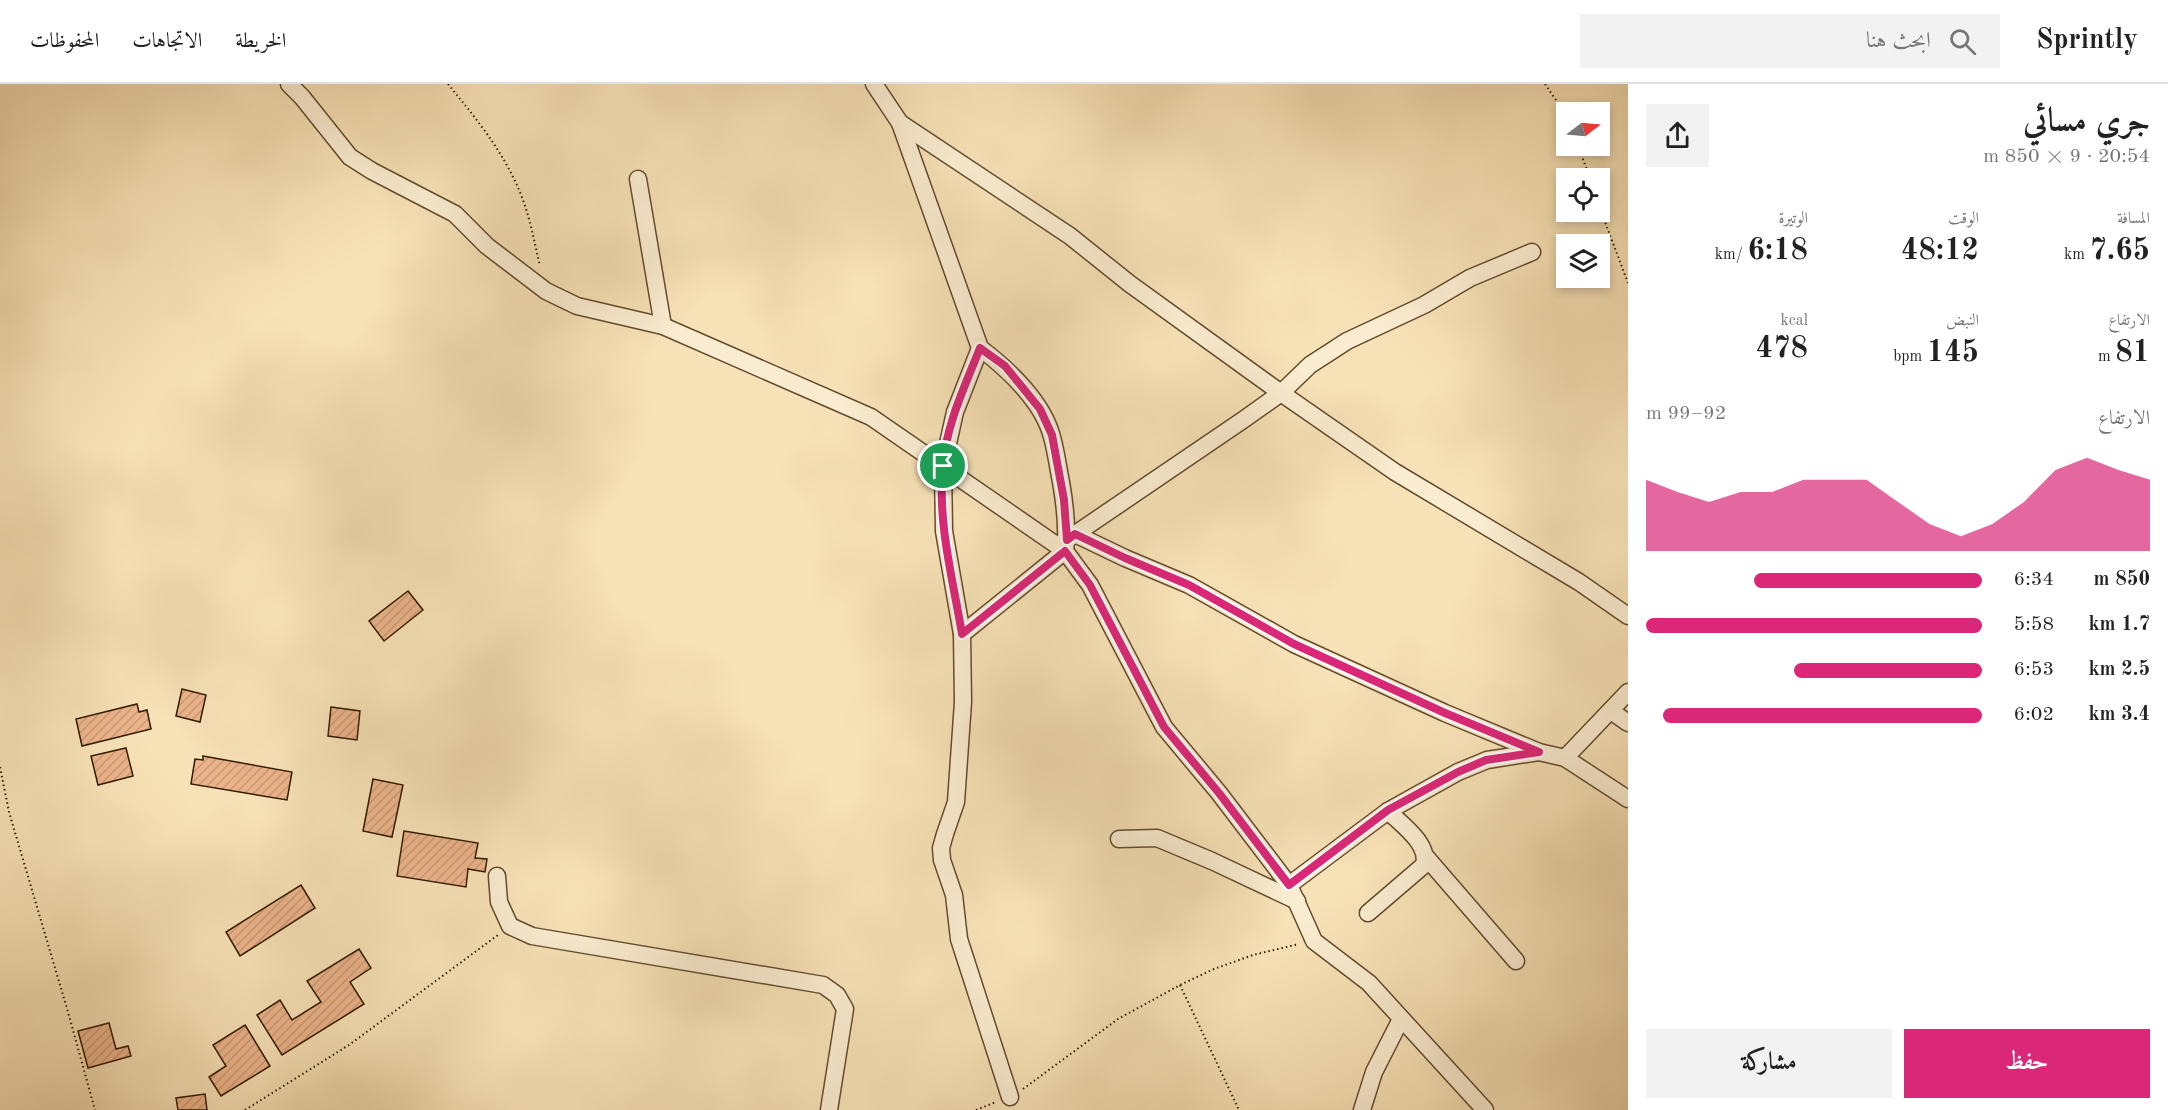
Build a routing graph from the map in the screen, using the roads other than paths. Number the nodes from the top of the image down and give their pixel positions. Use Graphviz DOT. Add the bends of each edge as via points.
graph roads {
  1 [pos="289,84"];
  2 [pos="874,84"];
  3 [pos="900,123"];
  4 [pos="638,179"];
  5 [pos="1532,252"];
  6 [pos="663,326"];
  7 [pos="980,348"];
  8 [pos="1281,393"];
  9 [pos="943,466"];
  10 [pos="1069,542"];
  11 [pos="1628,616"];
  12 [pos="962,634"];
  13 [pos="1628,692"];
  14 [pos="1611,711"];
  15 [pos="1628,723"];
  16 [pos="1539,752"];
  17 [pos="1565,758"];
  18 [pos="1628,799"];
  19 [pos="1388,810"];
  20 [pos="1119,839"];
  21 [pos="1426,857"];
  22 [pos="497,876"];
  23 [pos="1289,885"];
  24 [pos="1297,901"];
  25 [pos="1368,913"];
  26 [pos="1516,961"];
  27 [pos="1401,1019"];
  28 [pos="1010,1097"];
  29 [pos="829,1110"];
  30 [pos="1362,1110"];
  31 [pos="1485,1110"];
  1 -- 6 [label="street" via="350,157 455,214 487,246 546,291 577,306"];
  2 -- 3 [label="street"];
  3 -- 7 [label="street"];
  3 -- 8 [label="street" via="1070,236"];
  4 -- 6 [label="street"];
  5 -- 8 [label="street" via="1470,278 1424,305 1347,341 1310,365"];
  6 -- 9 [label="street" via="871,417"];
  7 -- 9 [label="street" via="955,412"];
  7 -- 10 [label="street" via="1005,366 1040,409 1052,435"];
  8 -- 10 [label="street"];
  8 -- 11 [label="street" via="1395,472 1579,582"];
  9 -- 10 [label="street"];
  9 -- 12 [label="street" via="944,531"];
  10 -- 12 [label="street"];
  10 -- 16 [label="street" via="1125,558 1189,585 1294,644"];
  10 -- 23 [label="street" via="1164,727"];
  12 -- 28 [label="street" via="963,702 956,802 941,849 942,860 954,895 959,939"];
  13 -- 14 [label="street"];
  14 -- 15 [label="street"];
  14 -- 17 [label="street"];
  16 -- 17 [label="street"];
  16 -- 19 [label="street" via="1486,760"];
  17 -- 18 [label="street"];
  19 -- 21 [label="street" via="1423,848"];
  19 -- 23 [label="street"];
  20 -- 24 [label="street" via="1157,838"];
  21 -- 25 [label="street" via="1424,865"];
  21 -- 26 [label="street"];
  22 -- 29 [label="street" via="499,902 510,926 532,936 823,985 837,994 845,1009"];
  23 -- 24 [label="street"];
  24 -- 27 [label="street" via="1314,941 1369,983"];
  27 -- 30 [label="street" via="1374,1072"];
  27 -- 31 [label="street"];
}
